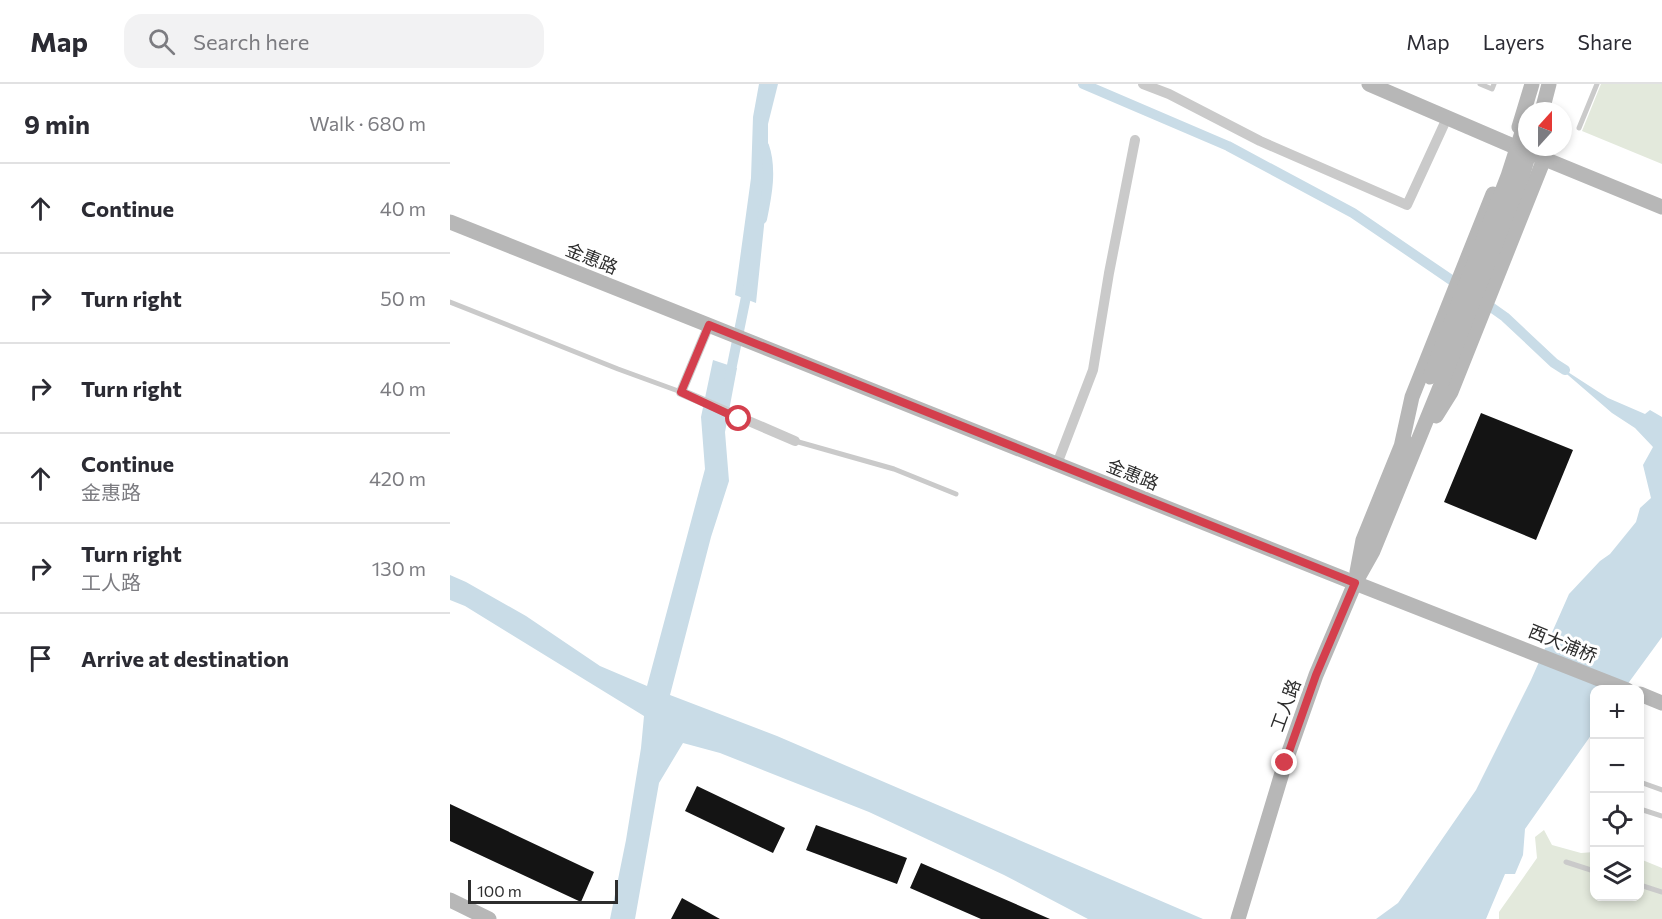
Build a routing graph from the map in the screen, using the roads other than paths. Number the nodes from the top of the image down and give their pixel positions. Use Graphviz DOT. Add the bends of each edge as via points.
graph roads {
  1 [pos="1143,84"];
  2 [pos="1369,84"];
  3 [pos="1480,84"];
  4 [pos="1494,84"];
  5 [pos="1534,84"];
  6 [pos="1551,84"];
  7 [pos="1597,84"];
  8 [pos="1531,102"];
  9 [pos="1545,102"];
  10 [pos="1548,102"];
  11 [pos="1447,118"];
  12 [pos="1579,128"];
  13 [pos="1136,140"];
  14 [pos="1518,144"];
  15 [pos="1513,146"];
  16 [pos="1518,147"];
  17 [pos="1528,156"];
  18 [pos="1543,156"];
  19 [pos="1551,156"];
  20 [pos="1662,207"];
  21 [pos="450,222"];
  22 [pos="450,302"];
  23 [pos="714,327"];
  24 [pos="1436,379"];
  25 [pos="681,392"];
  26 [pos="795,441"];
  27 [pos="1407,450"];
  28 [pos="1057,464"];
  29 [pos="956,494"];
  30 [pos="1355,583"];
  31 [pos="1485,633"];
  32 [pos="1615,685"];
  33 [pos="1644,695"];
  34 [pos="1660,699"];
  35 [pos="1644,783"];
  36 [pos="1662,790"];
  37 [pos="1644,809"];
  38 [pos="1662,816"];
  39 [pos="1566,862"];
  40 [pos="1590,870"];
  41 [pos="1644,886"];
  42 [pos="1662,892"];
  43 [pos="450,900"];
  44 [pos="1239,916"];
  45 [pos="489,919"];
  1 -- 11 [label="street" via="1260,141 1407,205"];
  2 -- 11 [label="main road"];
  3 -- 4 [label="lane" via="1492,89"];
  5 -- 8 [label="main road"];
  5 -- 15 [label="main road"];
  6 -- 9 [label="main road"];
  6 -- 10 [label="main road"];
  7 -- 12 [label="lane"];
  11 -- 15 [label="main road"];
  13 -- 28 [label="street" via="1093,370"];
  14 -- 24 [label="main road, bridge"];
  15 -- 16 [label="main road"];
  15 -- 27 [label="main road" via="1412,397"];
  17 -- 24 [label="main road, bridge"];
  18 -- 27 [label="main road" via="1451,392"];
  19 -- 20 [label="main road"];
  21 -- 23 [label="main road, 金惠路"];
  22 -- 25 [label="lane"];
  23 -- 25 [label="street"];
  23 -- 28 [label="main road, 金惠路"];
  24 -- 27 [label="main road, 工人路"];
  25 -- 26 [label="street"];
  26 -- 29 [label="lane" via="894,469"];
  27 -- 30 [label="main road, 工人路" via="1373,551"];
  28 -- 30 [label="main road, 金惠路"];
  30 -- 31 [label="main road, 金惠路"];
  30 -- 44 [label="main road, 工人路" via="1316,675 1285,763"];
  31 -- 32 [label="main road, 西大浦桥"];
  33 -- 34 [label="main road"];
  35 -- 36 [label="lane"];
  37 -- 38 [label="lane"];
  39 -- 40 [label="lane"];
  41 -- 42 [label="lane"];
  43 -- 45 [label="main road"];
}
